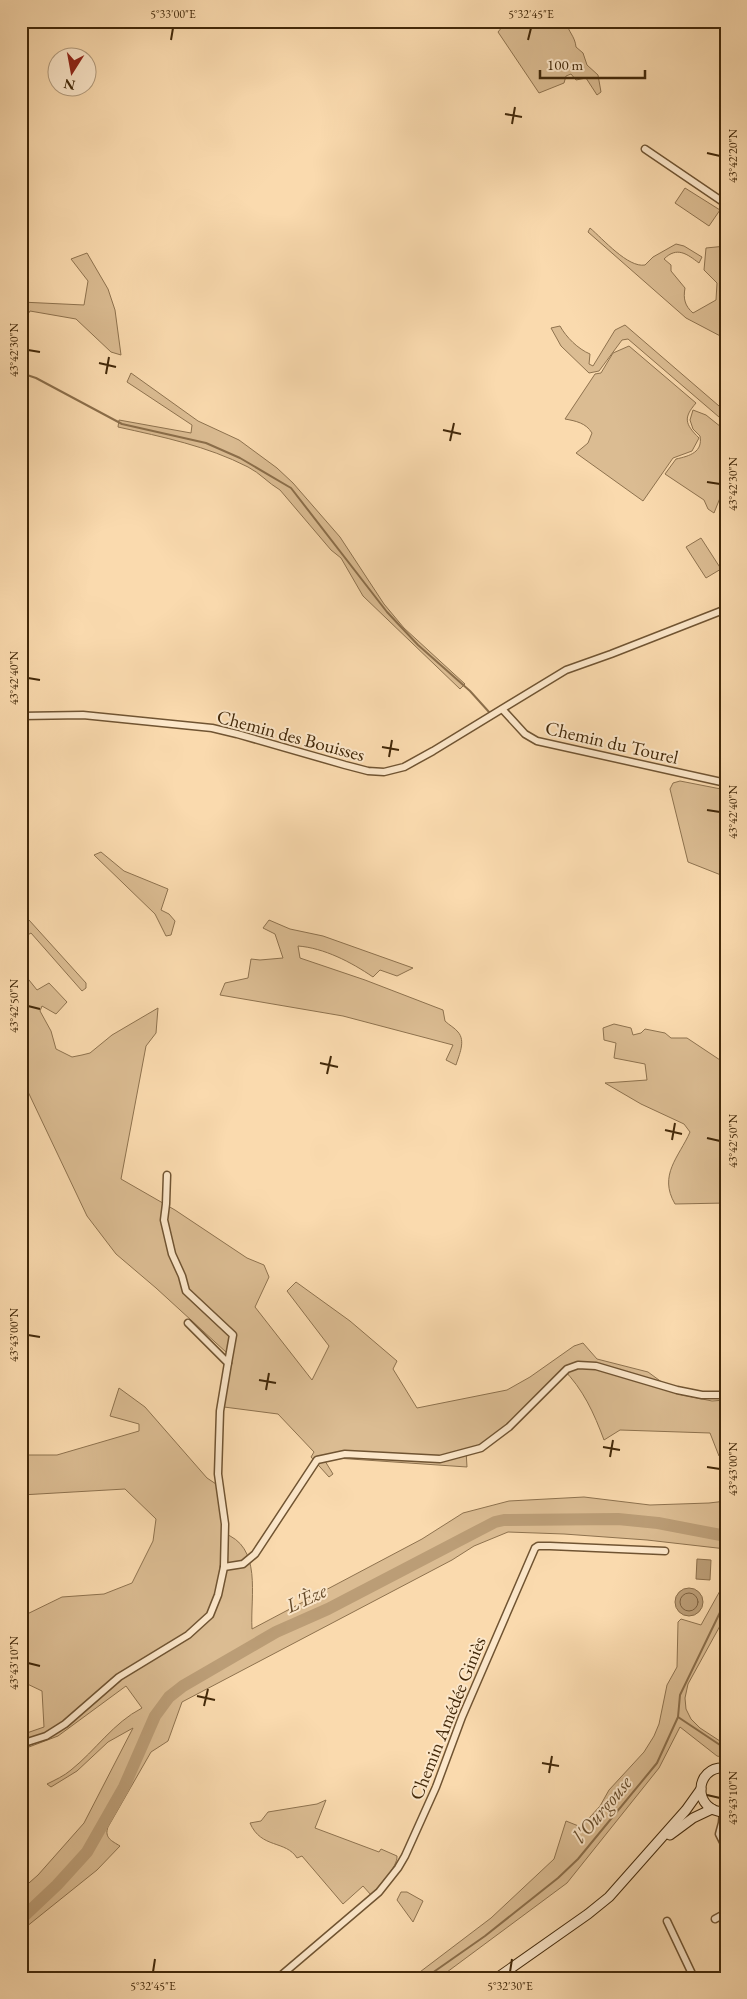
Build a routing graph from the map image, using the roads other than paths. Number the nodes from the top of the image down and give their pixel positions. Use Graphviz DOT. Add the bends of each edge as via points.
graph roads {
  1 [pos="645,148"];
  2 [pos="726,204"];
  3 [pos="726,608"];
  4 [pos="503,710"];
  5 [pos="21,716"];
  6 [pos="726,783"];
  7 [pos="167,1175"];
  8 [pos="188,1323"];
  9 [pos="228,1362"];
  10 [pos="726,1395"];
  11 [pos="665,1551"];
  12 [pos="224,1567"];
  13 [pos="21,1744"];
  14 [pos="726,1768"];
  15 [pos="700,1789"];
  16 [pos="712,1810"];
  17 [pos="725,1812"];
  18 [pos="656,1844"];
  19 [pos="726,1848"];
  20 [pos="726,1913"];
  21 [pos="715,1919"];
  22 [pos="667,1921"];
  23 [pos="278,1978"];
  24 [pos="497,1978"];
  25 [pos="694,1978"];
  1 -- 2 [label="street"];
  3 -- 4 [label="street, Chemin des Bouisses" via="566,670"];
  4 -- 5 [label="street, Chemin des Bouisses" via="404,767 384,772 368,771 212,728 83,715"];
  4 -- 6 [label="street, Chemin du Tourel" via="525,734 543,743"];
  7 -- 9 [label="street" via="164,1220 172,1254 186,1291 233,1335"];
  8 -- 9 [label="street"];
  9 -- 12 [label="street" via="220,1412 218,1474 225,1524"];
  10 -- 12 [label="street" via="677,1390 596,1366 578,1365 567,1369 509,1427 481,1448 440,1458 346,1454 317,1460 255,1554 243,1564"];
  11 -- 23 [label="street, Chemin Amédée Giniès" via="535,1548 436,1786 398,1868 379,1892"];
  12 -- 13 [label="street" via="210,1615 188,1635 119,1677 55,1731"];
  14 -- 15 [label="main road" via="710,1772"];
  15 -- 16 [label="main road"];
  15 -- 18 [label="main road"];
  16 -- 17 [label="main road"];
  16 -- 18 [label="main road" via="693,1818"];
  17 -- 19 [label="street" via="718,1834"];
  18 -- 24 [label="main road" via="598,1907"];
  20 -- 21 [label="street"];
  22 -- 25 [label="street"];
}
